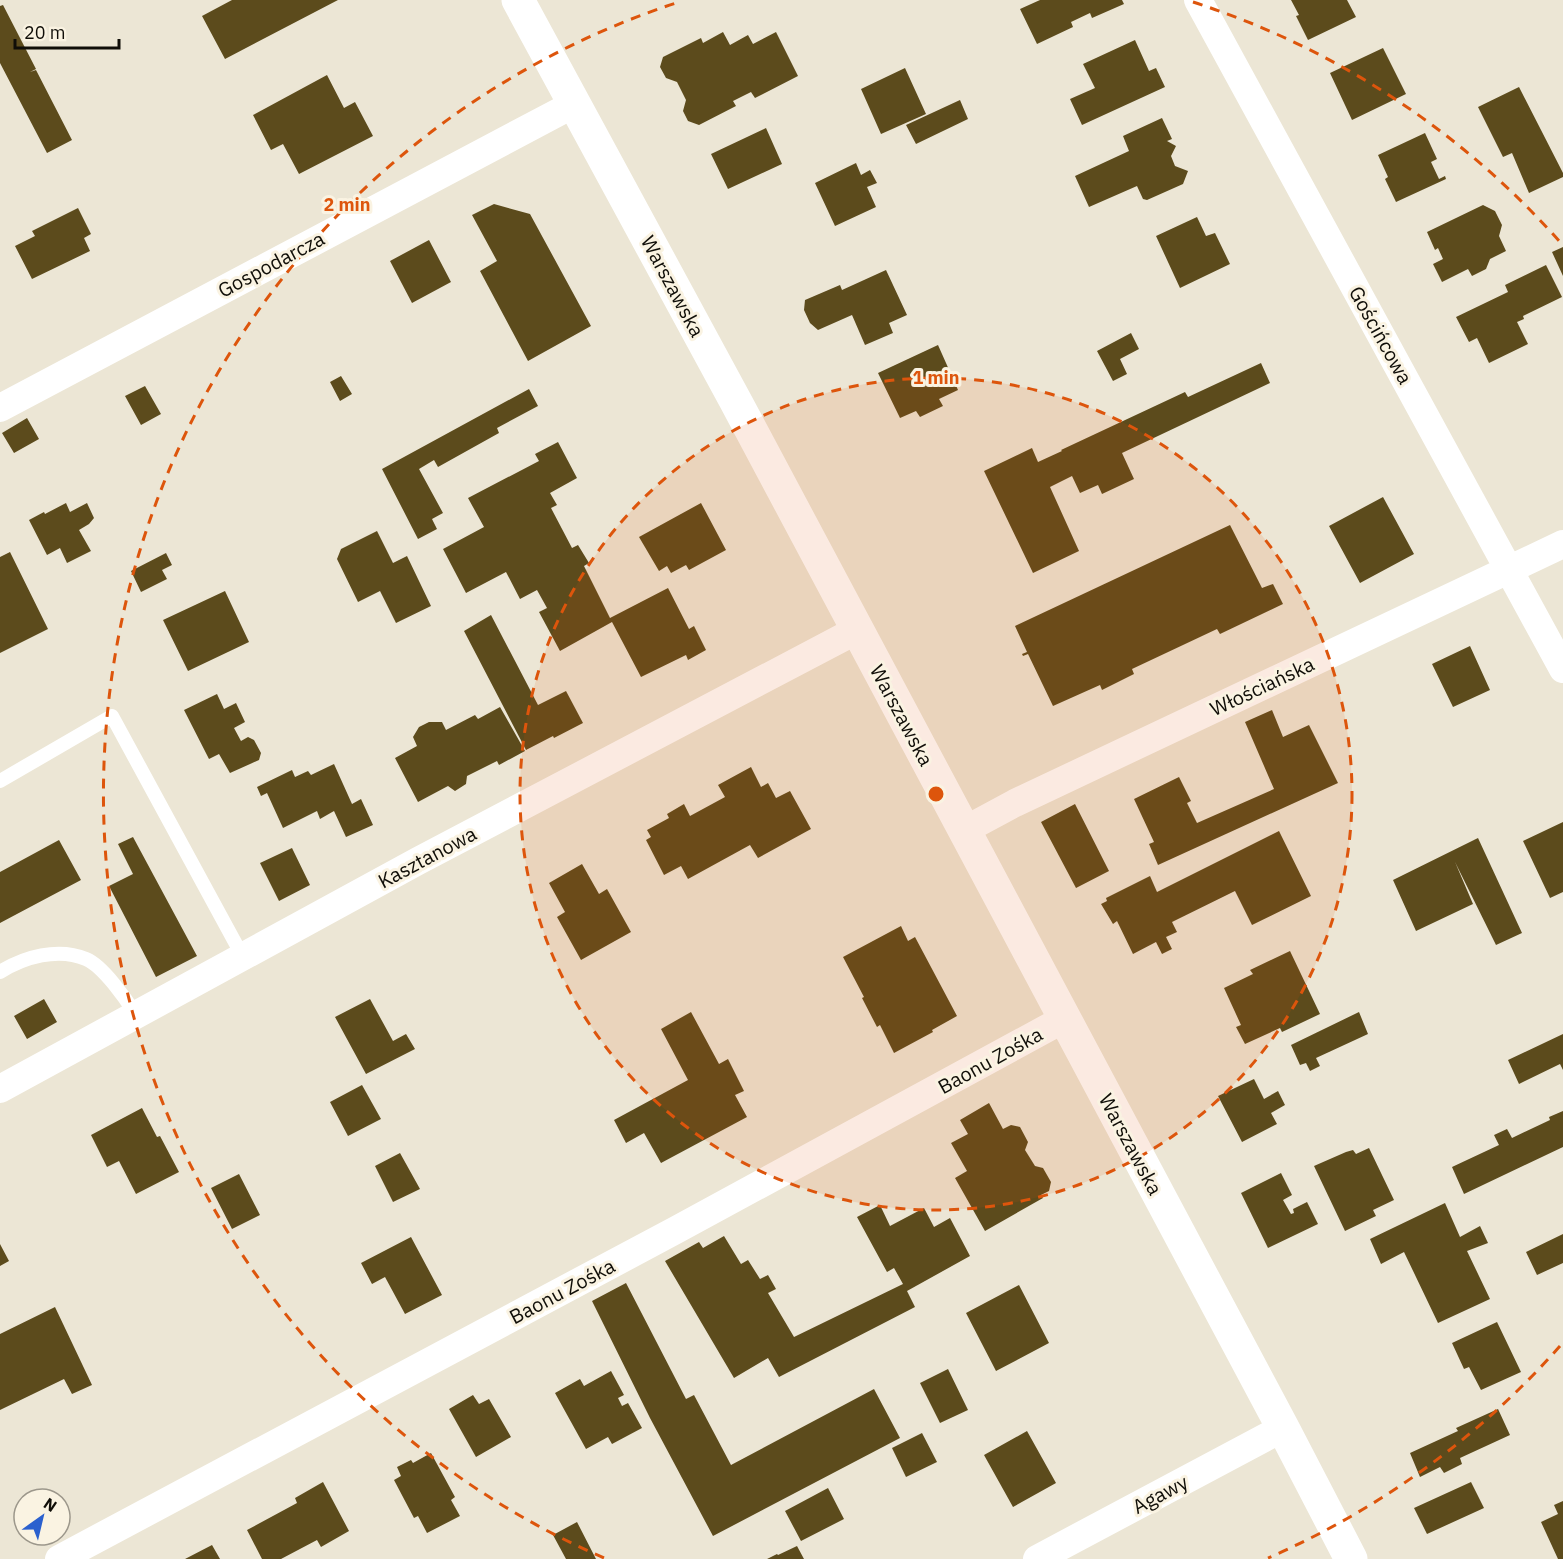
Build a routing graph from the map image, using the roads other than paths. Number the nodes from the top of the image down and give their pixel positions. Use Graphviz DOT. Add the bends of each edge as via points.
graph roads {
  1 [pos="518,0"];
  2 [pos="1198,0"];
  3 [pos="574,104"];
  4 [pos="0,408"];
  5 [pos="1563,544"];
  6 [pos="1509,570"];
  7 [pos="857,630"];
  8 [pos="1563,669"];
  9 [pos="0,781"];
  10 [pos="963,831"];
  11 [pos="243,957"];
  12 [pos="0,972"];
  13 [pos="136,1015"];
  14 [pos="1064,1019"];
  15 [pos="0,1089"];
  16 [pos="1283,1428"];
  17 [pos="59,1559"];
  18 [pos="1037,1559"];
  19 [pos="1351,1559"];
  1 -- 3 [label="street, Warszawska"];
  2 -- 6 [label="street, Gościńcowa"];
  3 -- 4 [label="street, Gospodarcza"];
  3 -- 7 [label="street, Warszawska"];
  5 -- 6 [label="street, Włościańska"];
  6 -- 8 [label="street, Gościńcowa"];
  6 -- 10 [label="street, Włościańska"];
  7 -- 10 [label="street, Warszawska"];
  7 -- 11 [label="street, Kasztanowa"];
  9 -- 11 [label="lane" via="112,716"];
  10 -- 14 [label="street, Warszawska"];
  11 -- 13 [label="street, Kasztanowa"];
  12 -- 13 [label="lane" via="17,962 53,953 87,959 115,984"];
  13 -- 15 [label="street, Kasztanowa"];
  14 -- 16 [label="street, Warszawska"];
  14 -- 17 [label="street, Baonu Zośka"];
  16 -- 18 [label="street, Agawy"];
  16 -- 19 [label="street, Warszawska"];
}
